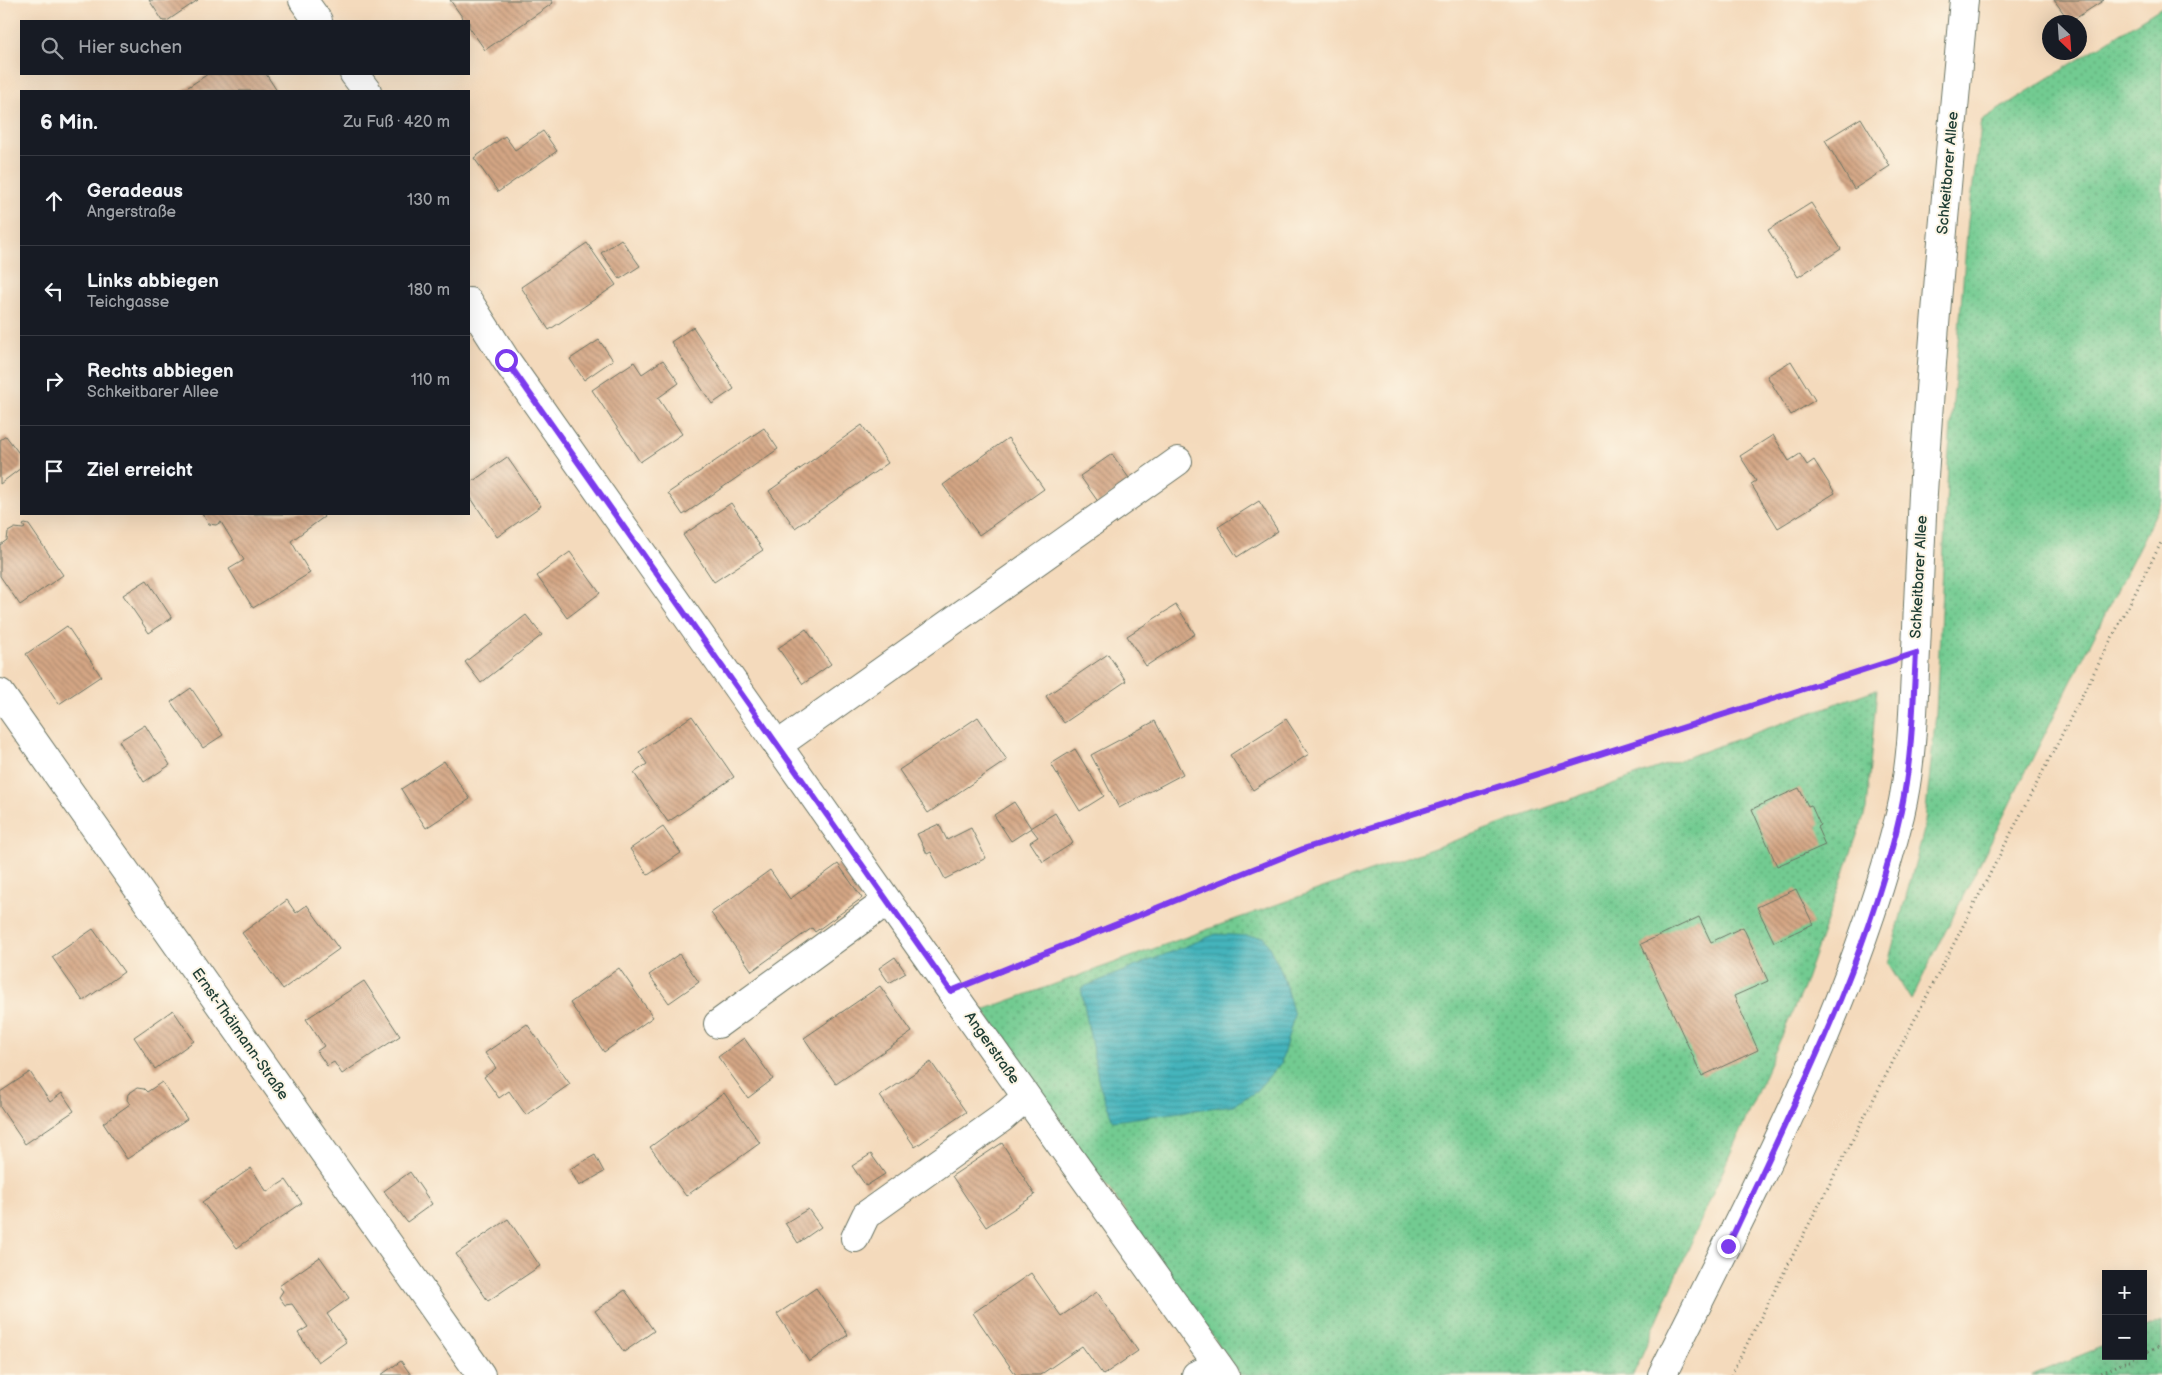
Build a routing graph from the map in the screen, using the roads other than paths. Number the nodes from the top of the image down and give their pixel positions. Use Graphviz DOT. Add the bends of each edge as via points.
graph roads {
  1 [pos="304,0"];
  2 [pos="1964,0"];
  3 [pos="317,20"];
  4 [pos="355,75"];
  5 [pos="365,90"];
  6 [pos="470,304"];
  7 [pos="1178,462"];
  8 [pos="1081,507"];
  9 [pos="0,693"];
  10 [pos="773,738"];
  11 [pos="887,900"];
  12 [pos="718,1024"];
  13 [pos="1026,1097"];
  14 [pos="855,1238"];
  15 [pos="1213,1372"];
  16 [pos="481,1375"];
  17 [pos="1662,1375"];
  1 -- 3 [label="street"];
  2 -- 17 [label="street, Schkeitbarer Allee" via="1930,368 1912,737 1901,811 1876,902 1822,1044 1736,1229"];
  4 -- 5 [label="street"];
  6 -- 10 [label="street, Angerstraße" via="506,360"];
  7 -- 10 [label="street"];
  8 -- 10 [label="street"];
  9 -- 16 [label="street, Ernst-Thälmann-Straße"];
  10 -- 11 [label="street, Angerstraße"];
  11 -- 12 [label="street"];
  11 -- 13 [label="street, Angerstraße"];
  13 -- 14 [label="street" via="1002,1118 866,1215"];
  13 -- 15 [label="street, Angerstraße"];
}
